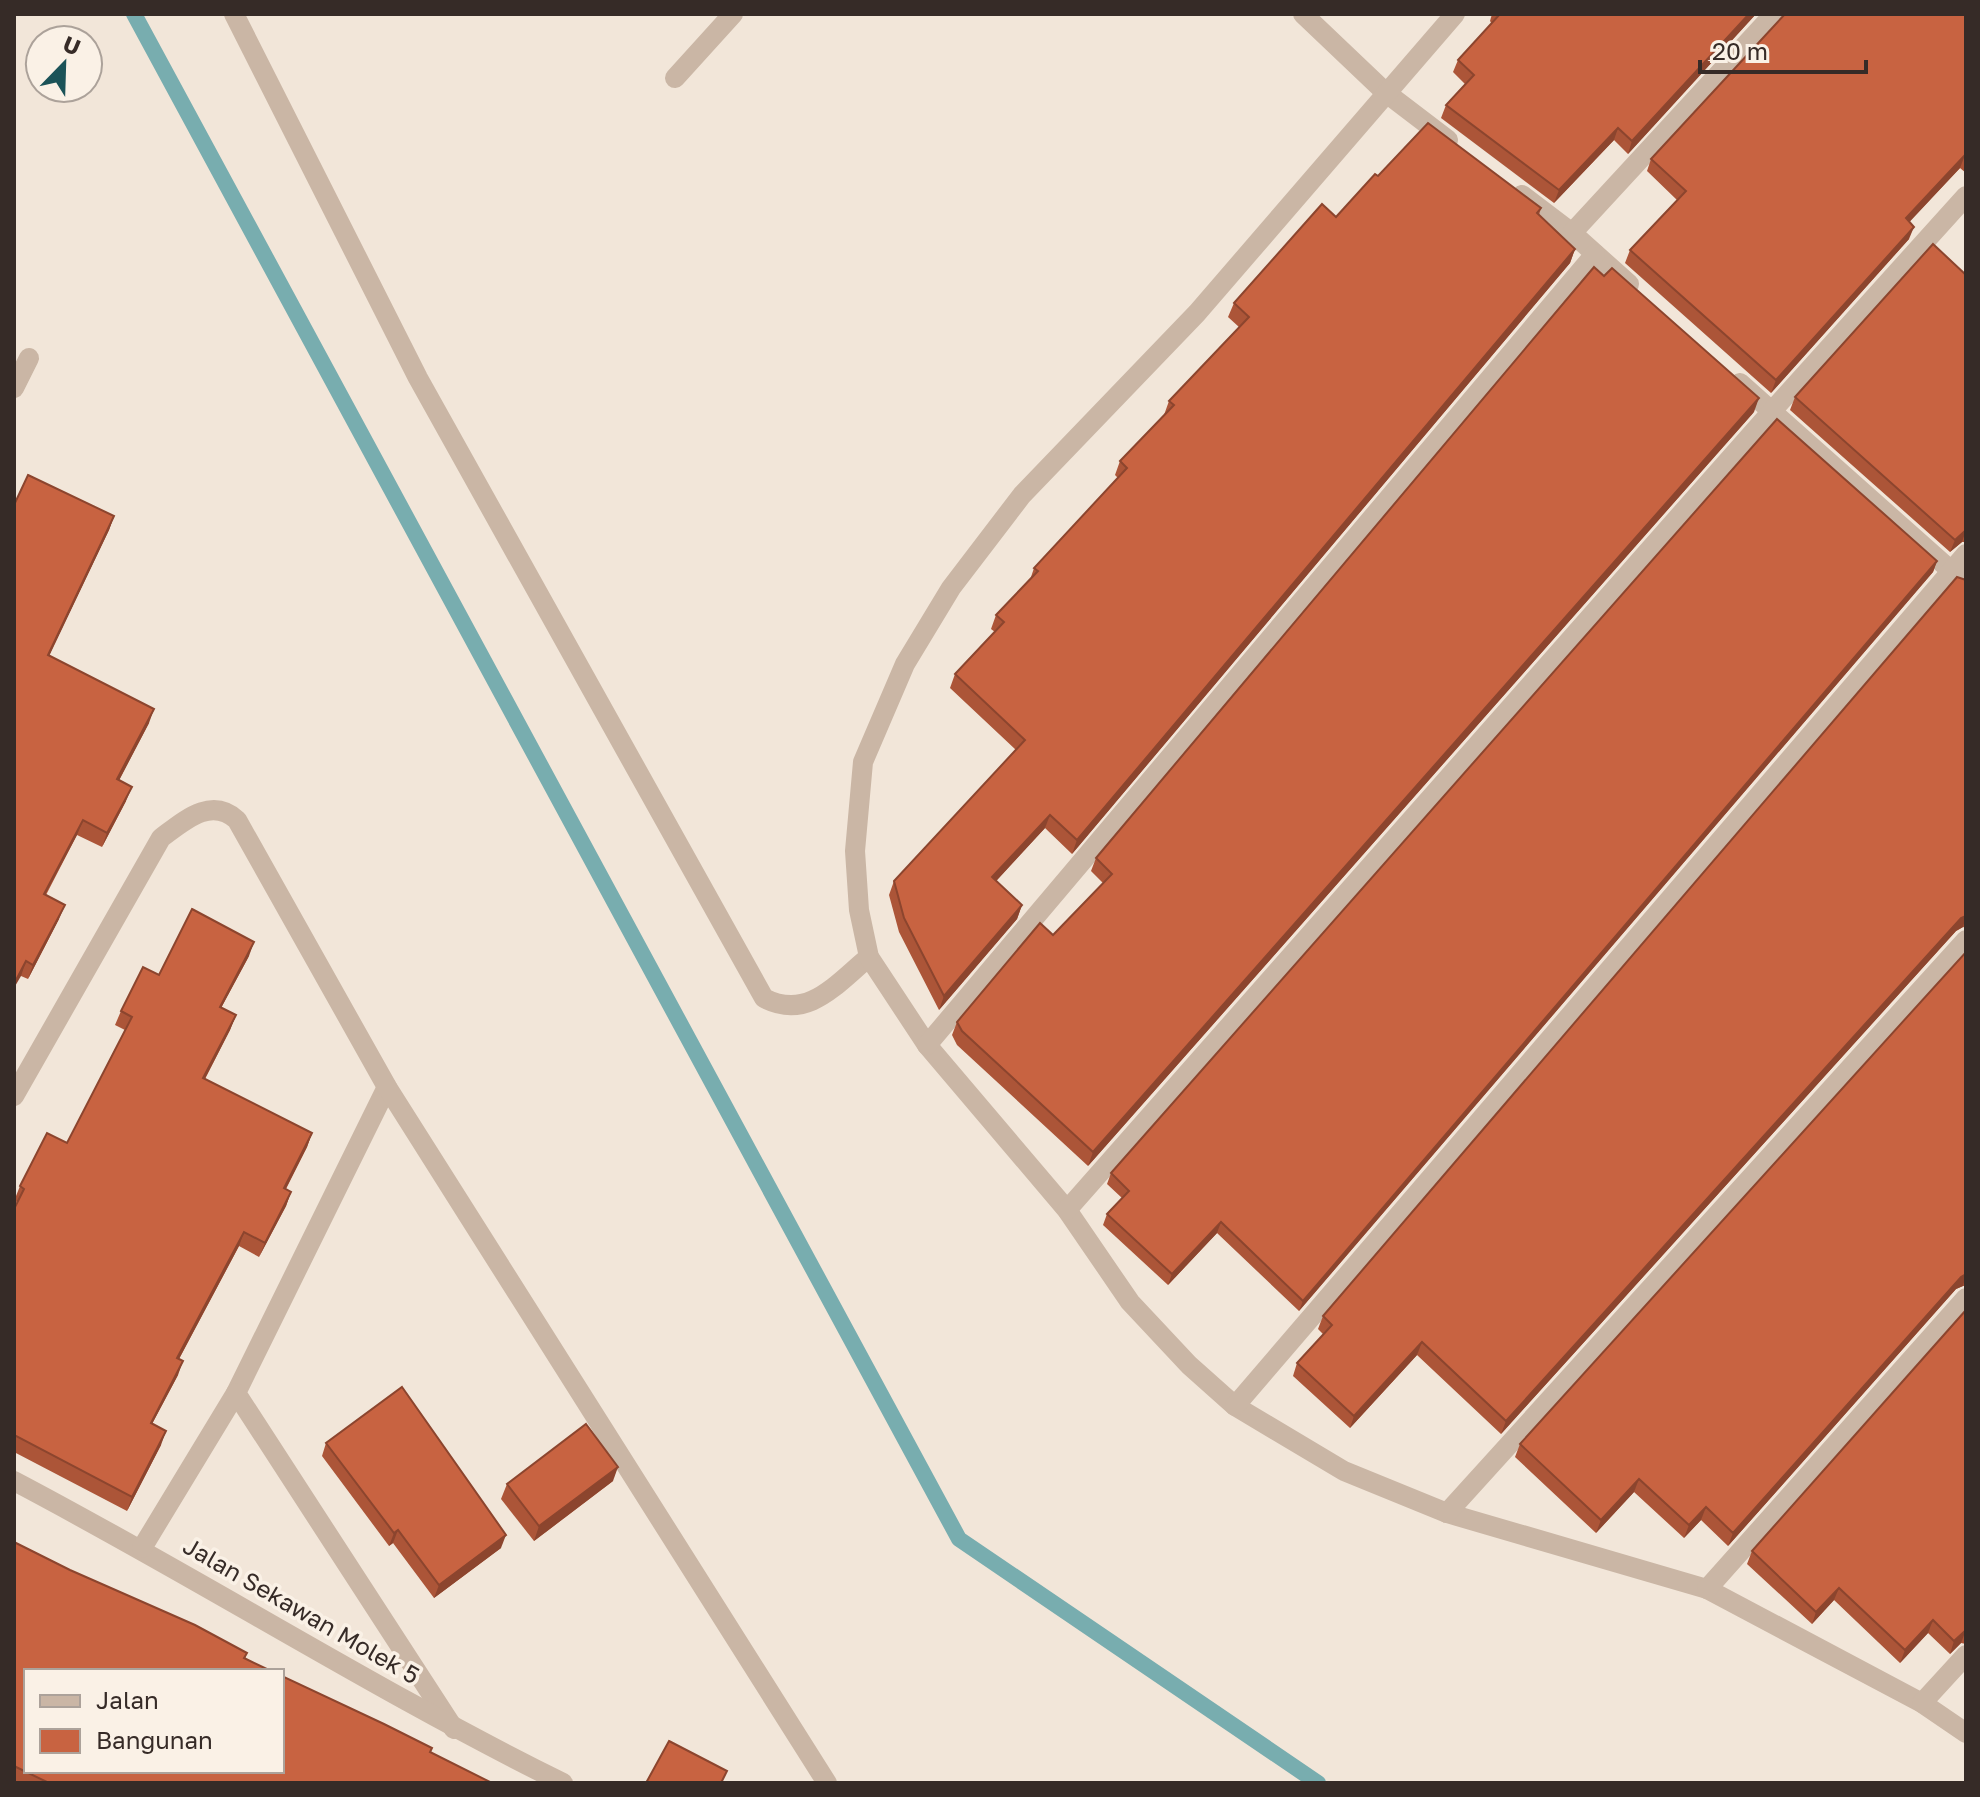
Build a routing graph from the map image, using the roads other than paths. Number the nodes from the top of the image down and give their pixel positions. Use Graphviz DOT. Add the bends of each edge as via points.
graph roads {
  1 [pos="234,14"];
  2 [pos="733,14"];
  3 [pos="1303,14"];
  4 [pos="1455,14"];
  5 [pos="1774,14"];
  6 [pos="675,78"];
  7 [pos="1385,92"];
  8 [pos="1460,148"];
  9 [pos="1510,186"];
  10 [pos="1966,196"];
  11 [pos="1572,233"];
  12 [pos="1595,254"];
  13 [pos="1642,295"];
  14 [pos="29,358"];
  15 [pos="1724,369"];
  16 [pos="14,388"];
  17 [pos="1772,411"];
  18 [pos="1966,554"];
  19 [pos="1959,577"];
  20 [pos="1966,940"];
  21 [pos="869,957"];
  22 [pos="927,1045"];
  23 [pos="387,1087"];
  24 [pos="14,1096"];
  25 [pos="1067,1210"];
  26 [pos="1966,1298"];
  27 [pos="236,1393"];
  28 [pos="1235,1406"];
  29 [pos="14,1481"];
  30 [pos="1447,1513"];
  31 [pos="142,1548"];
  32 [pos="1707,1589"];
  33 [pos="1966,1655"];
  34 [pos="1922,1703"];
  35 [pos="454,1729"];
  36 [pos="1966,1733"];
  37 [pos="563,1783"];
  38 [pos="827,1783"];
  1 -- 21 [label="street" via="418,378 764,998 783,1007 801,1006"];
  2 -- 6 [label="street"];
  3 -- 7 [label="street"];
  4 -- 7 [label="street"];
  5 -- 11 [label="street"];
  7 -- 8 [label="street"];
  7 -- 21 [label="street" via="1197,313 1022,495 951,588 913,651 863,762 855,851"];
  9 -- 11 [label="street"];
  10 -- 17 [label="street"];
  11 -- 12 [label="street"];
  12 -- 13 [label="street"];
  12 -- 22 [label="street"];
  14 -- 16 [label="street"];
  15 -- 17 [label="street"];
  17 -- 19 [label="street"];
  17 -- 25 [label="street"];
  18 -- 19 [label="street"];
  19 -- 28 [label="street"];
  20 -- 30 [label="street"];
  21 -- 22 [label="street"];
  22 -- 25 [label="street"];
  23 -- 24 [label="street" via="237,820 208,809 161,838"];
  23 -- 27 [label="street"];
  23 -- 38 [label="street"];
  25 -- 28 [label="street" via="1130,1302"];
  26 -- 32 [label="street"];
  27 -- 31 [label="street"];
  27 -- 35 [label="street"];
  28 -- 30 [label="street" via="1344,1471"];
  29 -- 31 [label="street, Jalan Sekawan Molek 5"];
  30 -- 32 [label="street"];
  31 -- 35 [label="street, Jalan Sekawan Molek 5"];
  32 -- 34 [label="street"];
  33 -- 34 [label="street"];
  34 -- 36 [label="street"];
  35 -- 37 [label="street, Jalan Sekawan Molek 5"];
}
